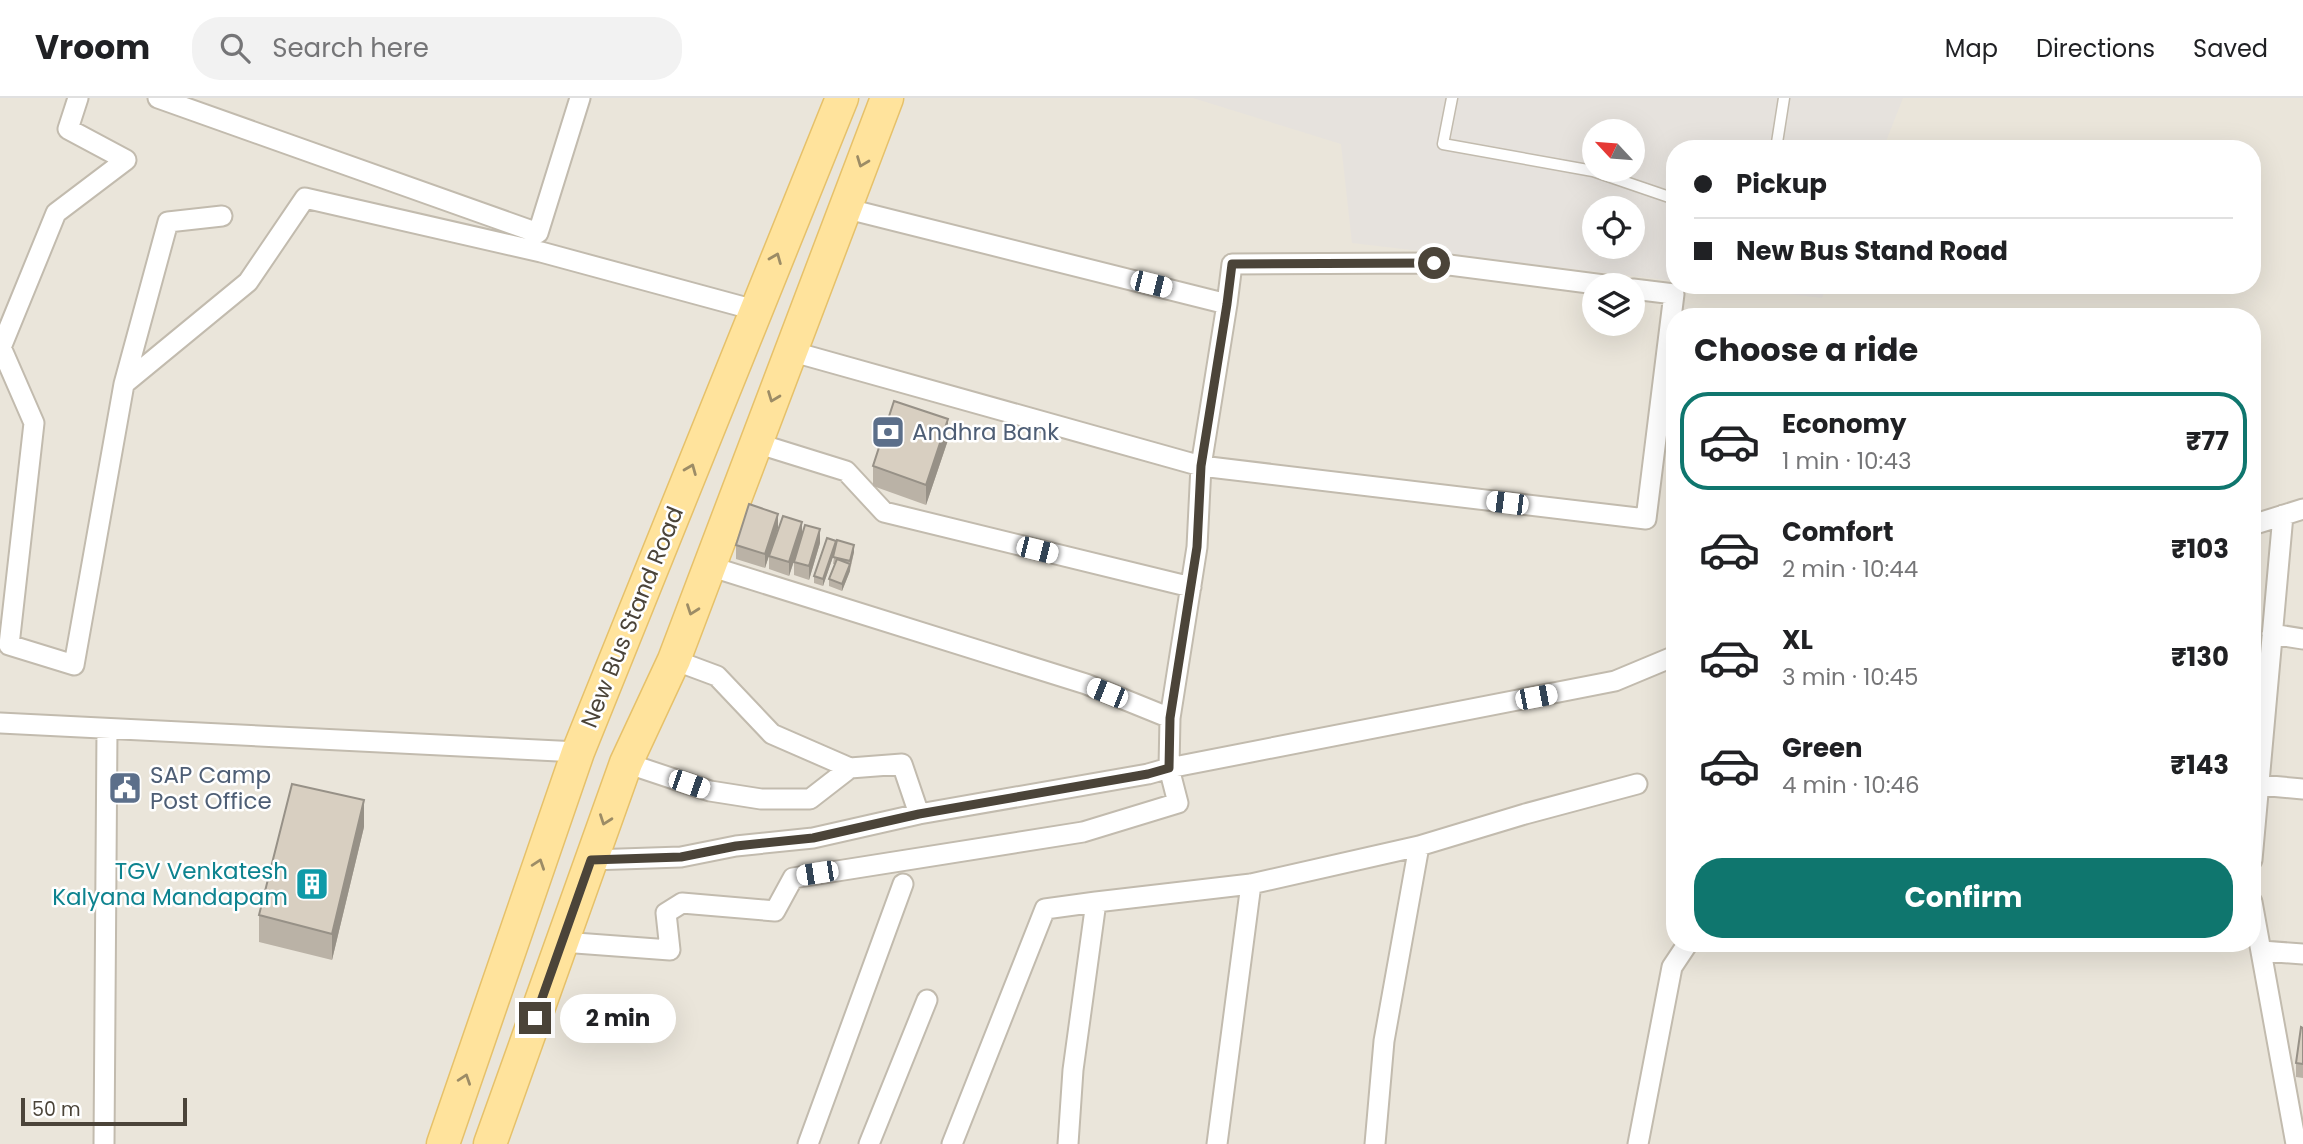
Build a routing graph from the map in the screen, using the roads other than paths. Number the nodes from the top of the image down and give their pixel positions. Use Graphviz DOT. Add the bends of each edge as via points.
graph roads {
  1 [pos="78,98"];
  2 [pos="158,98"];
  3 [pos="580,98"];
  4 [pos="842,98"];
  5 [pos="887,98"];
  6 [pos="1452,98"];
  7 [pos="1784,98"];
  8 [pos="1777,140"];
  9 [pos="1666,196"];
  10 [pos="844,208"];
  11 [pos="222,216"];
  12 [pos="1582,282"];
  13 [pos="1645,290"];
  14 [pos="1666,293"];
  15 [pos="1227,304"];
  16 [pos="755,310"];
  17 [pos="0,348"];
  18 [pos="790,351"];
  19 [pos="1666,358"];
  20 [pos="124,384"];
  21 [pos="756,443"];
  22 [pos="1201,466"];
  23 [pos="2303,509"];
  24 [pos="2283,515"];
  25 [pos="2261,522"];
  26 [pos="709,566"];
  27 [pos="1191,587"];
  28 [pos="2272,634"];
  29 [pos="2303,639"];
  30 [pos="674,660"];
  31 [pos="1666,660"];
  32 [pos="1170,718"];
  33 [pos="0,723"];
  34 [pos="107,729"];
  35 [pos="578,752"];
  36 [pos="2261,762"];
  37 [pos="626,763"];
  38 [pos="850,768"];
  39 [pos="1169,768"];
  40 [pos="1637,784"];
  41 [pos="2261,785"];
  42 [pos="2303,789"];
  43 [pos="919,814"];
  44 [pos="1419,846"];
  45 [pos="591,860"];
  46 [pos="903,884"];
  47 [pos="1251,884"];
  48 [pos="1096,902"];
  49 [pos="562,943"];
  50 [pos="2261,946"];
  51 [pos="2262,951"];
  52 [pos="1682,952"];
  53 [pos="2303,954"];
  54 [pos="927,1000"];
  55 [pos="2295,1093"];
  56 [pos="104,1144"];
  57 [pos="443,1144"];
  58 [pos="491,1144"];
  59 [pos="808,1144"];
  60 [pos="869,1144"];
  61 [pos="952,1144"];
  62 [pos="1068,1144"];
  63 [pos="1217,1144"];
  64 [pos="1375,1144"];
  65 [pos="1637,1144"];
  66 [pos="2296,1144"];
  1 -- 17 [label="street" via="68,129 125,160 56,212"];
  2 -- 3 [label="street" via="538,233"];
  16 -- 4 [label="main road, New Bus Stand Road, one-way"];
  5 -- 10 [label="main road, one-way"];
  6 -- 9 [label="lane" via="1443,144 1592,171"];
  7 -- 8 [label="lane"];
  10 -- 15 [label="street"];
  10 -- 18 [label="main road"];
  11 -- 20 [label="street" via="168,222"];
  12 -- 15 [label="street" via="1434,263 1232,264"];
  13 -- 14 [label="street"];
  15 -- 22 [label="street"];
  16 -- 20 [label="street" via="541,252 305,198 248,282"];
  35 -- 16 [label="main road, New Bus Stand Road, one-way"];
  17 -- 20 [label="street" via="34,424 9,645 74,665"];
  18 -- 21 [label="main road, one-way"];
  18 -- 22 [label="street"];
  19 -- 22 [label="street" via="1646,519"];
  21 -- 26 [label="main road"];
  21 -- 27 [label="street" via="846,471 884,512"];
  22 -- 27 [label="street"];
  23 -- 24 [label="street"];
  24 -- 25 [label="street"];
  24 -- 28 [label="street"];
  26 -- 30 [label="main road, one-way"];
  26 -- 32 [label="street" via="1086,684"];
  27 -- 32 [label="street"];
  28 -- 29 [label="street"];
  28 -- 36 [label="street"];
  30 -- 37 [label="main road"];
  30 -- 38 [label="street" via="717,676 772,734"];
  31 -- 39 [label="street" via="1615,681"];
  32 -- 39 [label="street"];
  33 -- 34 [label="street"];
  34 -- 35 [label="street"];
  34 -- 56 [label="street"];
  57 -- 35 [label="main road, New Bus Stand Road, one-way"];
  37 -- 38 [label="street" via="710,791 761,799 810,799"];
  37 -- 45 [label="main road, one-way"];
  38 -- 43 [label="street" via="902,764"];
  39 -- 43 [label="street"];
  39 -- 49 [label="street" via="1178,803 1083,832 793,877 775,911 682,903 666,913 670,950"];
  40 -- 44 [label="street"];
  41 -- 42 [label="street"];
  43 -- 45 [label="street" via="813,838 681,857"];
  44 -- 47 [label="street"];
  44 -- 64 [label="street" via="1384,1041"];
  45 -- 49 [label="main road"];
  46 -- 59 [label="street"];
  47 -- 48 [label="street"];
  47 -- 63 [label="street"];
  48 -- 61 [label="street" via="1045,909"];
  48 -- 62 [label="street" via="1073,1070"];
  49 -- 58 [label="main road"];
  50 -- 51 [label="street"];
  51 -- 53 [label="street"];
  51 -- 55 [label="street"];
  52 -- 65 [label="street" via="1672,967"];
  54 -- 60 [label="street"];
  55 -- 66 [label="street"];
}
